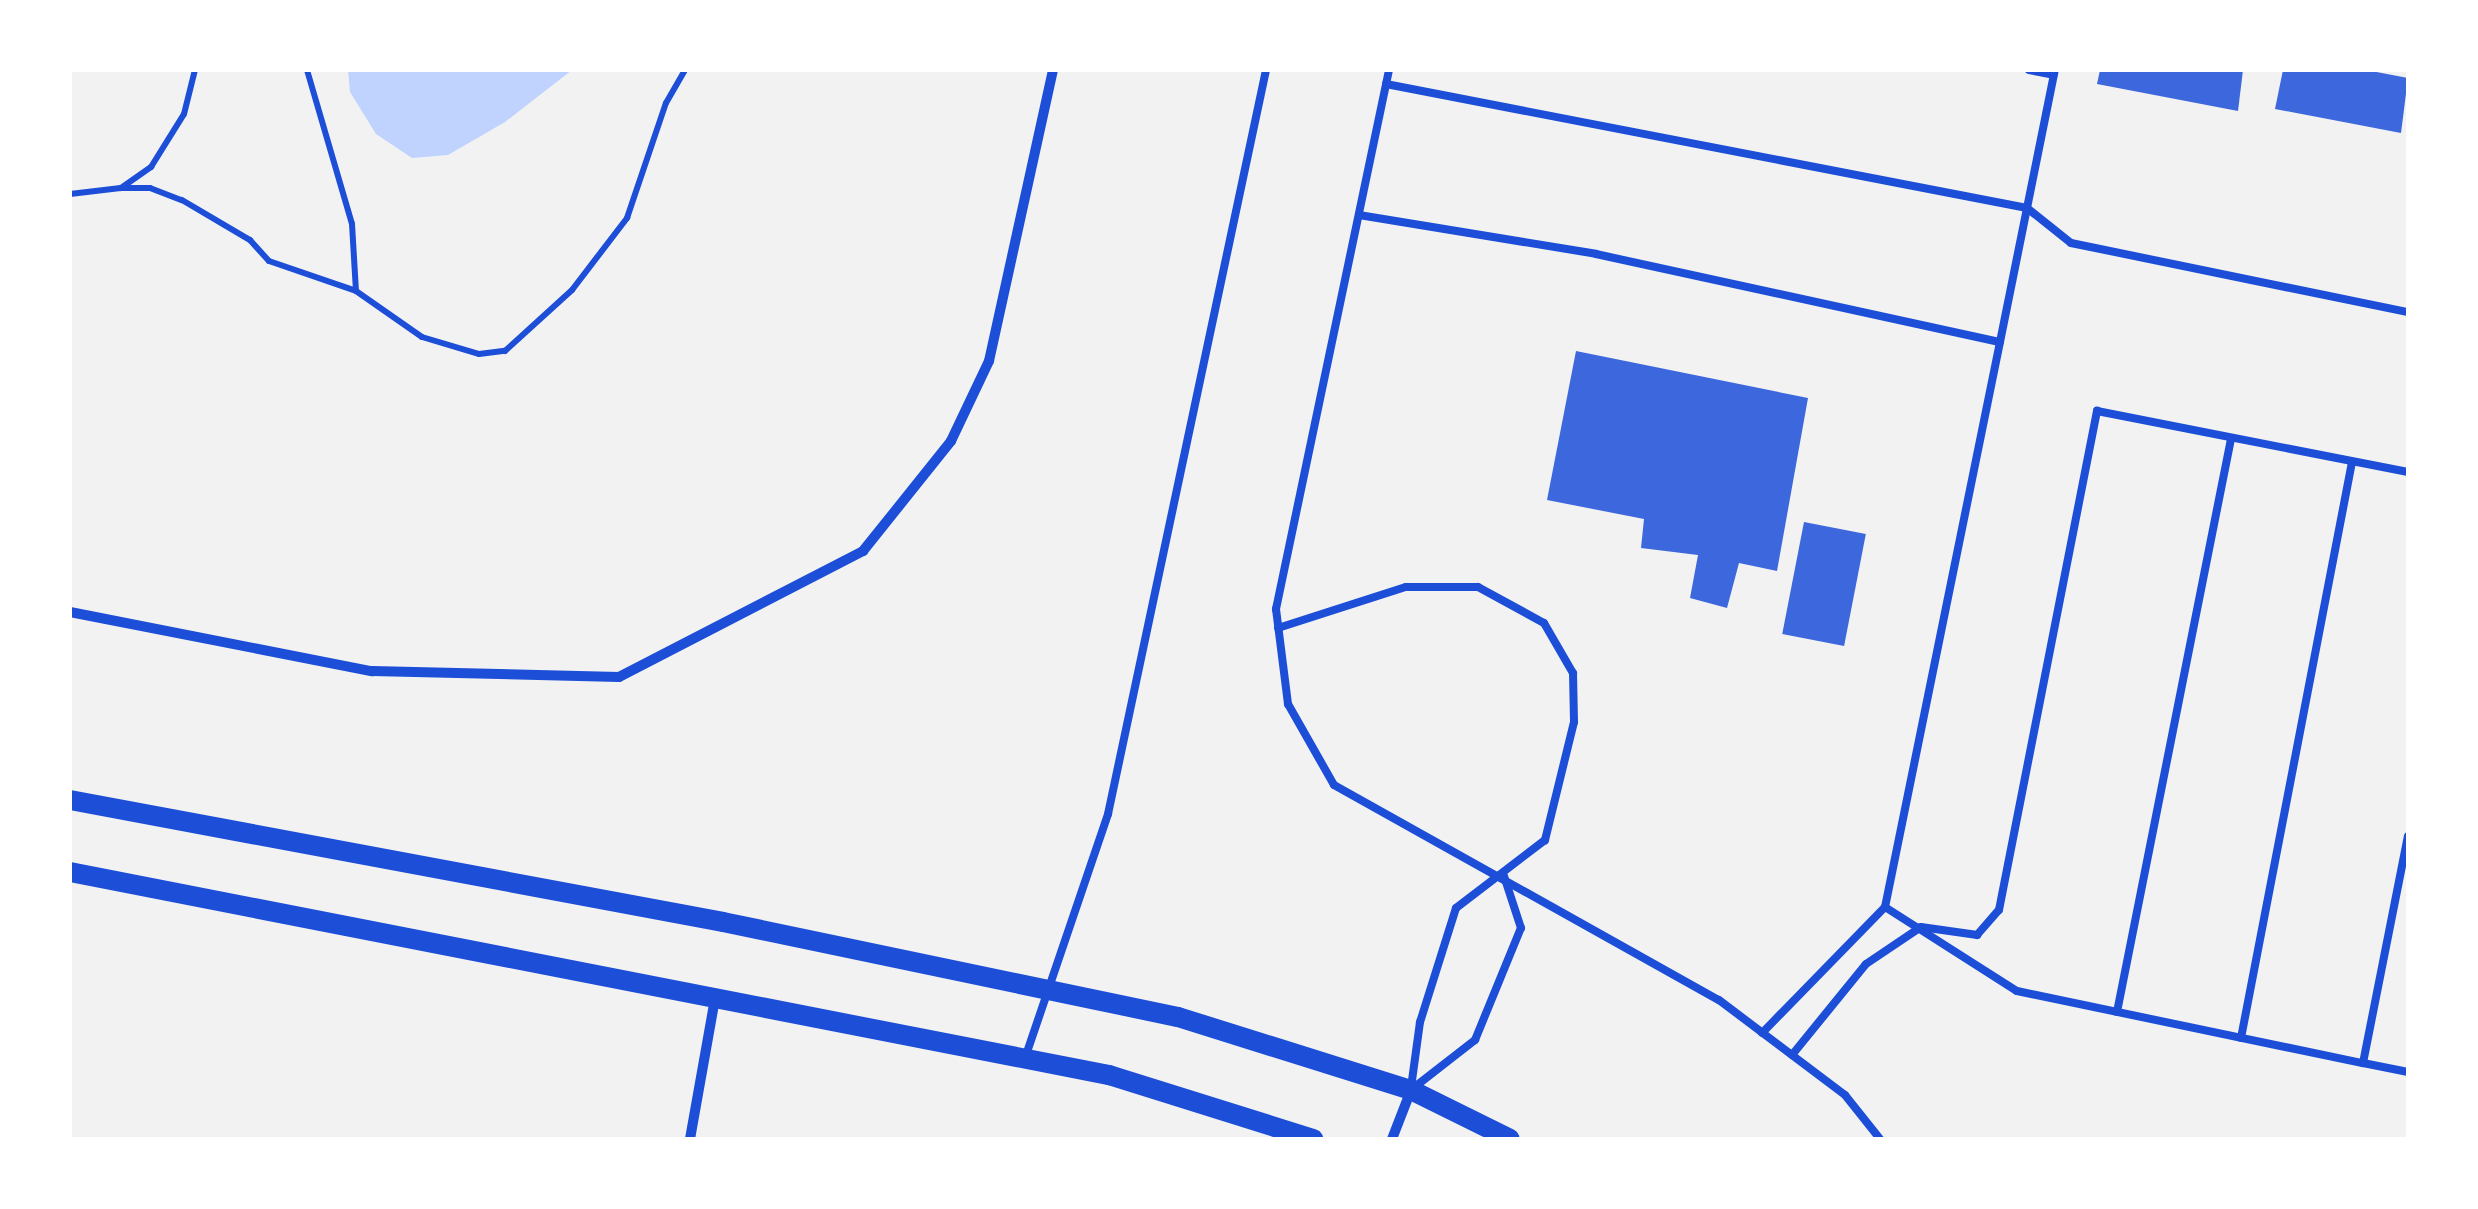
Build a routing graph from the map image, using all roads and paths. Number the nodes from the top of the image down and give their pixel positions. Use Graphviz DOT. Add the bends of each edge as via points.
graph roads {
  1 [pos="195,70"];
  2 [pos="307,70"];
  3 [pos="685,70"];
  4 [pos="1053,70"];
  5 [pos="1266,70"];
  6 [pos="1388,70"];
  7 [pos="2030,70"];
  8 [pos="2054,72"];
  9 [pos="1386,84"];
  10 [pos="122,188"];
  11 [pos="70,194"];
  12 [pos="2027,208"];
  13 [pos="1358,215"];
  14 [pos="356,291"];
  15 [pos="2408,312"];
  16 [pos="2000,342"];
  17 [pos="2231,439"];
  18 [pos="2352,462"];
  19 [pos="2408,472"];
  20 [pos="70,612"];
  21 [pos="1278,628"];
  22 [pos="70,800"];
  23 [pos="2408,836"];
  24 [pos="70,872"];
  25 [pos="1504,876"];
  26 [pos="1885,907"];
  27 [pos="1921,927"];
  28 [pos="1044,988"];
  29 [pos="716,998"];
  30 [pos="2117,1012"];
  31 [pos="1762,1033"];
  32 [pos="2241,1038"];
  33 [pos="1792,1055"];
  34 [pos="1025,1058"];
  35 [pos="2363,1063"];
  36 [pos="2408,1072"];
  37 [pos="1411,1090"];
  38 [pos="690,1139"];
  39 [pos="1313,1139"];
  40 [pos="1392,1139"];
  41 [pos="1510,1139"];
  42 [pos="1880,1139"];
  1 -- 10 [label="path" via="172,138 151,167"];
  2 -- 14 [label="path" via="352,224"];
  3 -- 14 [label="path" via="666,103 627,218 572,290 505,351 479,354 422,336"];
  4 -- 20 [label="street" via="988,361 951,441 863,551 620,677 372,671"];
  5 -- 28 [label="lane" via="1108,814"];
  6 -- 9 [label="lane"];
  7 -- 8 [label="lane"];
  8 -- 12 [label="lane"];
  9 -- 12 [label="lane"];
  9 -- 13 [label="lane"];
  10 -- 11 [label="path"];
  10 -- 14 [label="path" via="150,188 182,200 250,240 269,261"];
  12 -- 15 [label="lane" via="2071,243"];
  12 -- 16 [label="lane"];
  13 -- 16 [label="lane" via="1616,258"];
  13 -- 21 [label="lane" via="1297,499"];
  16 -- 26 [label="lane"];
  17 -- 18 [label="lane"];
  17 -- 27 [label="lane" via="2097,411 1999,910 1977,935"];
  17 -- 30 [label="lane"];
  18 -- 19 [label="lane"];
  18 -- 32 [label="lane"];
  21 -- 25 [label="lane" via="1288,704 1334,786 1423,840"];
  21 -- 25 [label="lane" via="1406,587 1448,583 1512,600 1544,622 1573,673 1574,722 1545,840"];
  22 -- 28 [label="main road"];
  23 -- 35 [label="lane"];
  24 -- 29 [label="main road"];
  25 -- 31 [label="lane" via="1719,1000"];
  25 -- 37 [label="lane" via="1456,908 1420,1022"];
  25 -- 37 [label="lane" via="1521,928 1474,1040"];
  26 -- 27 [label="lane"];
  26 -- 31 [label="lane"];
  27 -- 30 [label="lane" via="2017,992"];
  27 -- 33 [label="lane" via="1866,964"];
  28 -- 34 [label="lane"];
  28 -- 37 [label="main road" via="1178,1017"];
  29 -- 34 [label="main road"];
  29 -- 38 [label="street"];
  30 -- 32 [label="lane"];
  31 -- 33 [label="lane"];
  32 -- 35 [label="lane"];
  33 -- 42 [label="lane" via="1845,1095"];
  34 -- 39 [label="main road" via="1109,1074"];
  35 -- 36 [label="lane"];
  37 -- 40 [label="street"];
  37 -- 41 [label="main road"];
}
